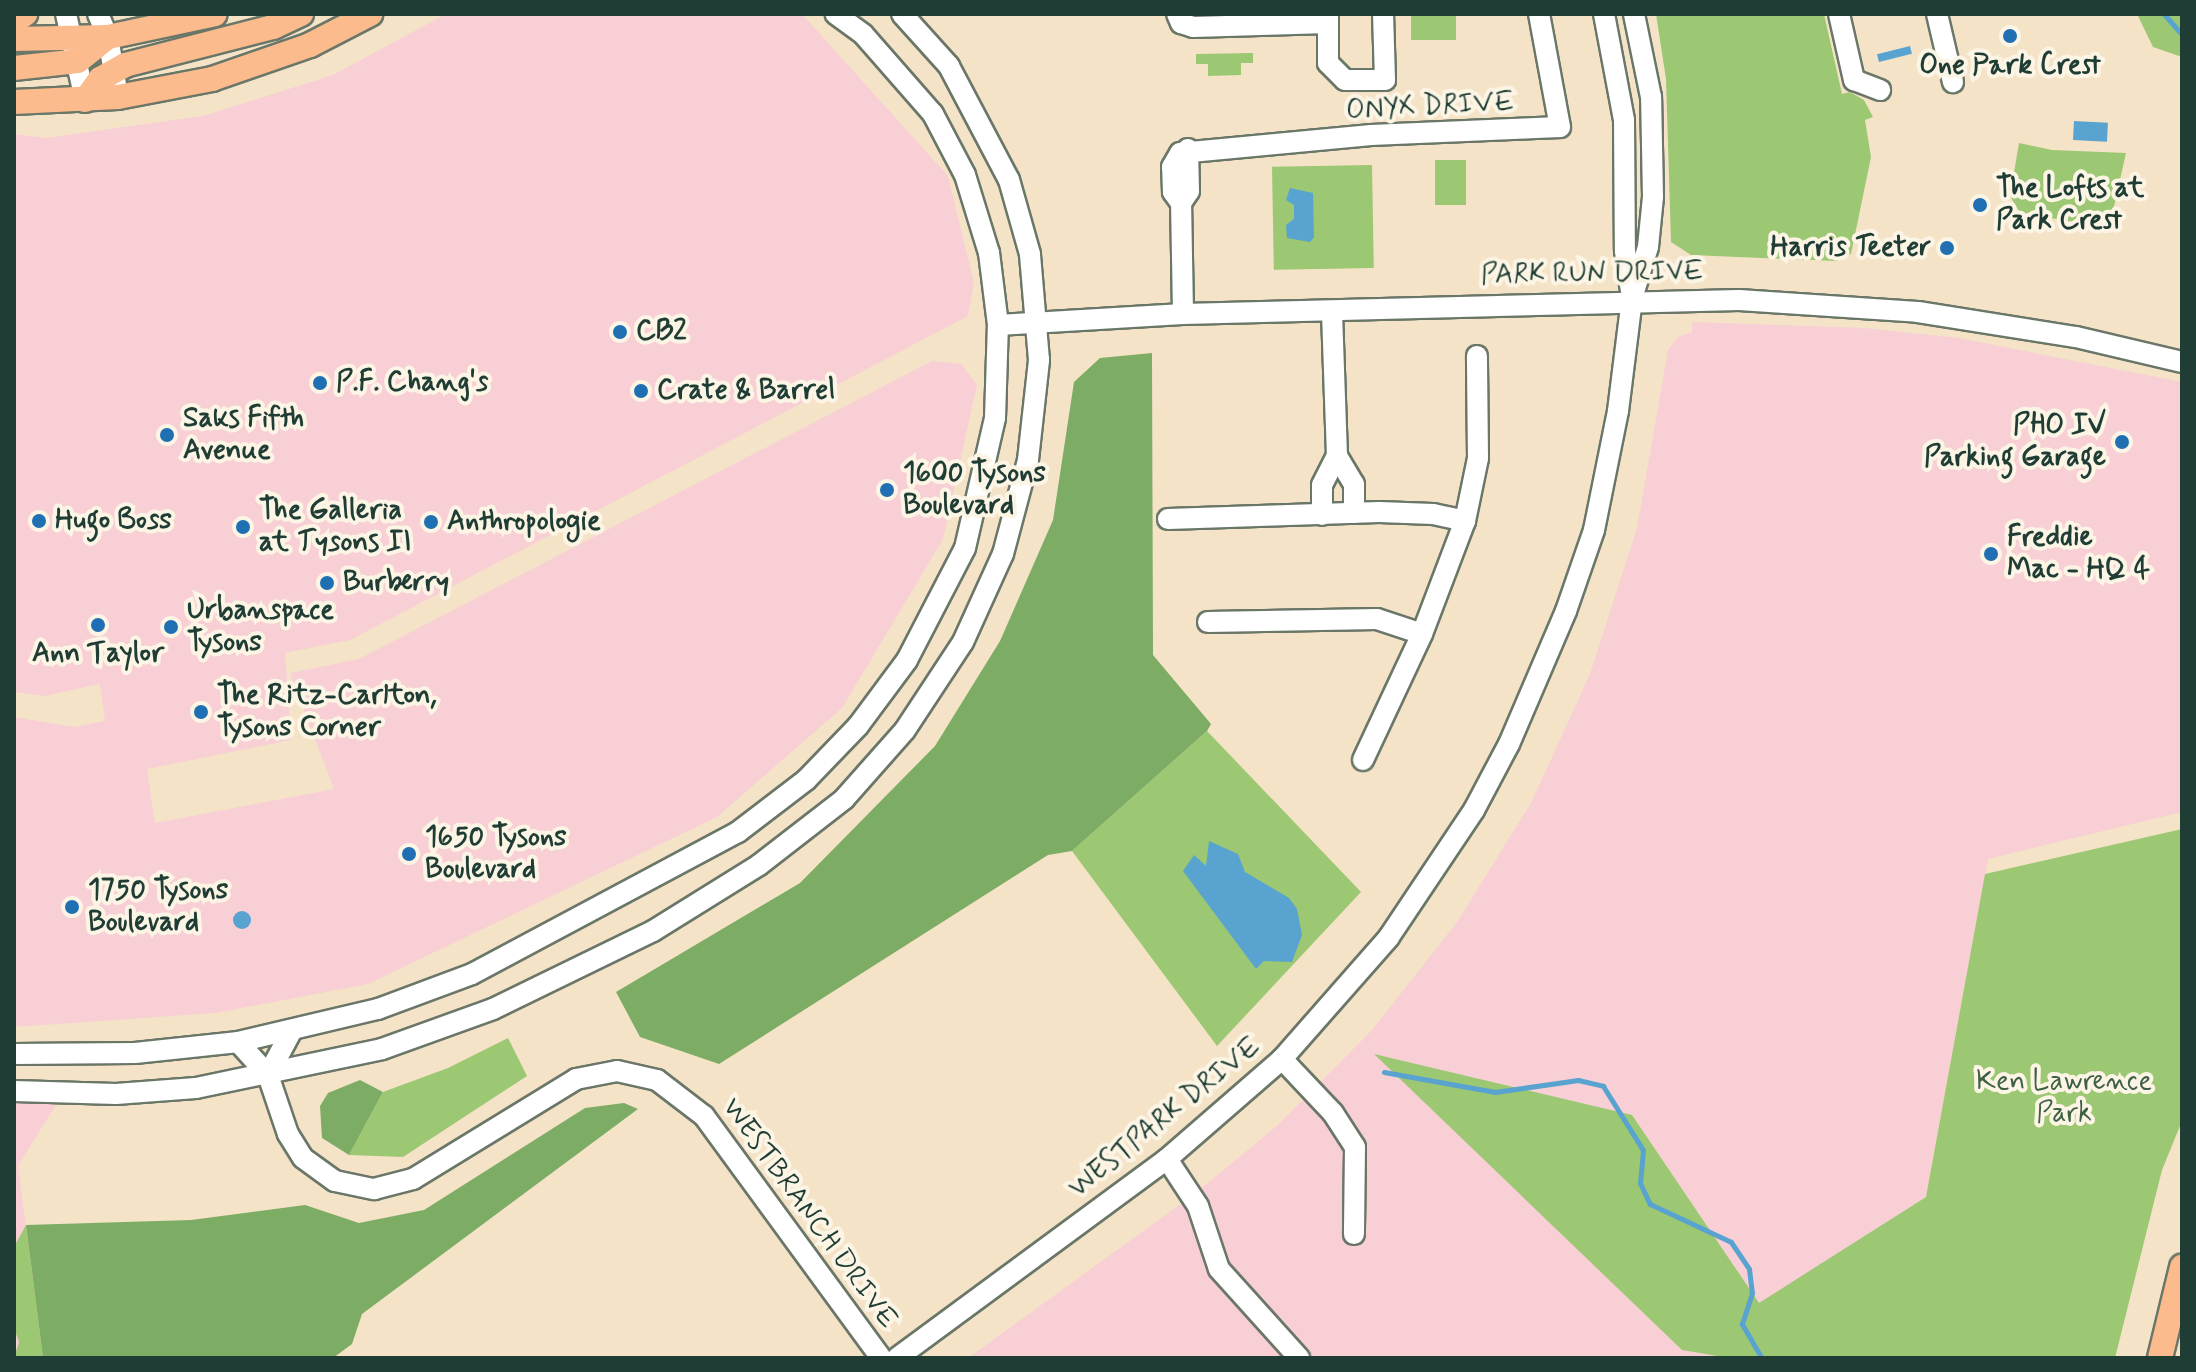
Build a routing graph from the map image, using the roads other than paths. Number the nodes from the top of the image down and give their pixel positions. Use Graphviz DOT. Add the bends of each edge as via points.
graph roads {
  1 [pos="25,14"];
  2 [pos="66,14"];
  3 [pos="98,14"];
  4 [pos="215,14"];
  5 [pos="301,14"];
  6 [pos="370,14"];
  7 [pos="835,14"];
  8 [pos="902,14"];
  9 [pos="1177,14"];
  10 [pos="1383,14"];
  11 [pos="1539,14"];
  12 [pos="1604,14"];
  13 [pos="1634,14"];
  14 [pos="1839,14"];
  15 [pos="1937,14"];
  16 [pos="1328,18"];
  17 [pos="14,22"];
  18 [pos="108,37"];
  19 [pos="14,39"];
  20 [pos="76,50"];
  21 [pos="14,68"];
  22 [pos="113,72"];
  23 [pos="1953,82"];
  24 [pos="1880,90"];
  25 [pos="118,97"];
  26 [pos="85,100"];
  27 [pos="14,102"];
  28 [pos="1632,298"];
  29 [pos="1332,311"];
  30 [pos="1183,314"];
  31 [pos="1039,322"];
  32 [pos="998,325"];
  33 [pos="1477,356"];
  34 [pos="2182,362"];
  35 [pos="1337,456"];
  36 [pos="1354,513"];
  37 [pos="1322,515"];
  38 [pos="1168,519"];
  39 [pos="1465,521"];
  40 [pos="1208,622"];
  41 [pos="1422,634"];
  42 [pos="1363,760"];
  43 [pos="291,1032"];
  44 [pos="238,1042"];
  45 [pos="14,1054"];
  46 [pos="1282,1059"];
  47 [pos="268,1075"];
  48 [pos="14,1091"];
  49 [pos="1167,1159"];
  50 [pos="1354,1234"];
  51 [pos="2182,1267"];
  52 [pos="881,1358"];
  53 [pos="897,1358"];
  54 [pos="1299,1358"];
  55 [pos="2160,1358"];
  1 -- 17 [label="main road"];
  2 -- 20 [label="street"];
  3 -- 18 [label="street"];
  4 -- 18 [label="main road"];
  5 -- 22 [label="main road"];
  6 -- 25 [label="main road" via="262,65"];
  7 -- 32 [label="street" via="863,34 933,114 989,253"];
  8 -- 31 [label="street" via="949,66 1009,180 1030,254"];
  9 -- 16 [label="street" via="1181,23 1193,27"];
  10 -- 16 [label="street" via="1385,80 1337,78 1328,63"];
  11 -- 30 [label="street, ONYX DRIVE" via="1560,127 1188,149 1174,158 1173,192 1181,203"];
  12 -- 28 [label="street, WESTPARK DRIVE" via="1624,120 1625,251"];
  13 -- 28 [label="street, WESTPARK DRIVE" via="1651,97 1653,144 1648,247"];
  14 -- 24 [label="street" via="1854,80"];
  15 -- 23 [label="street"];
  18 -- 20 [label="main road"];
  18 -- 22 [label="street"];
  19 -- 20 [label="main road"];
  20 -- 21 [label="main road"];
  20 -- 26 [label="street"];
  22 -- 25 [label="street"];
  22 -- 26 [label="main road"];
  25 -- 26 [label="main road"];
  26 -- 27 [label="main road"];
  28 -- 29 [label="street, PARK RUN DRIVE"];
  28 -- 34 [label="street, PARK RUN DRIVE" via="1918,312 2076,337"];
  28 -- 46 [label="street, WESTPARK DRIVE" via="1618,411 1594,530 1522,718 1435,873 1356,978"];
  29 -- 30 [label="street, PARK RUN DRIVE"];
  29 -- 35 [label="street"];
  30 -- 31 [label="street, PARK RUN DRIVE"];
  31 -- 32 [label="street, PARK RUN DRIVE"];
  31 -- 47 [label="street" via="1028,460 986,600 905,730 844,799 711,896 553,981 382,1049"];
  32 -- 43 [label="street" via="995,418 965,548 907,660 858,726 806,780 738,832 546,939 392,1004"];
  33 -- 39 [label="street" via="1478,458"];
  35 -- 36 [label="street" via="1354,484"];
  35 -- 37 [label="street" via="1322,485"];
  36 -- 37 [label="street"];
  36 -- 39 [label="street" via="1433,514"];
  37 -- 38 [label="street"];
  39 -- 41 [label="street"];
  40 -- 41 [label="street" via="1377,619"];
  41 -- 42 [label="street"];
  43 -- 44 [label="street"];
  43 -- 47 [label="street"];
  44 -- 45 [label="street" via="135,1053"];
  44 -- 47 [label="street, WESTBRANCH DRIVE"];
  46 -- 49 [label="street, WESTPARK DRIVE"];
  46 -- 50 [label="street" via="1333,1113 1355,1147"];
  47 -- 48 [label="street" via="138,1094"];
  47 -- 52 [label="street, WESTBRANCH DRIVE" via="288,1134 303,1158 335,1181 374,1189 413,1179 586,1076 637,1073 674,1090 714,1129"];
  49 -- 53 [label="street, WESTPARK DRIVE"];
  49 -- 54 [label="street" via="1198,1206 1219,1269"];
  51 -- 55 [label="main road"];
}
